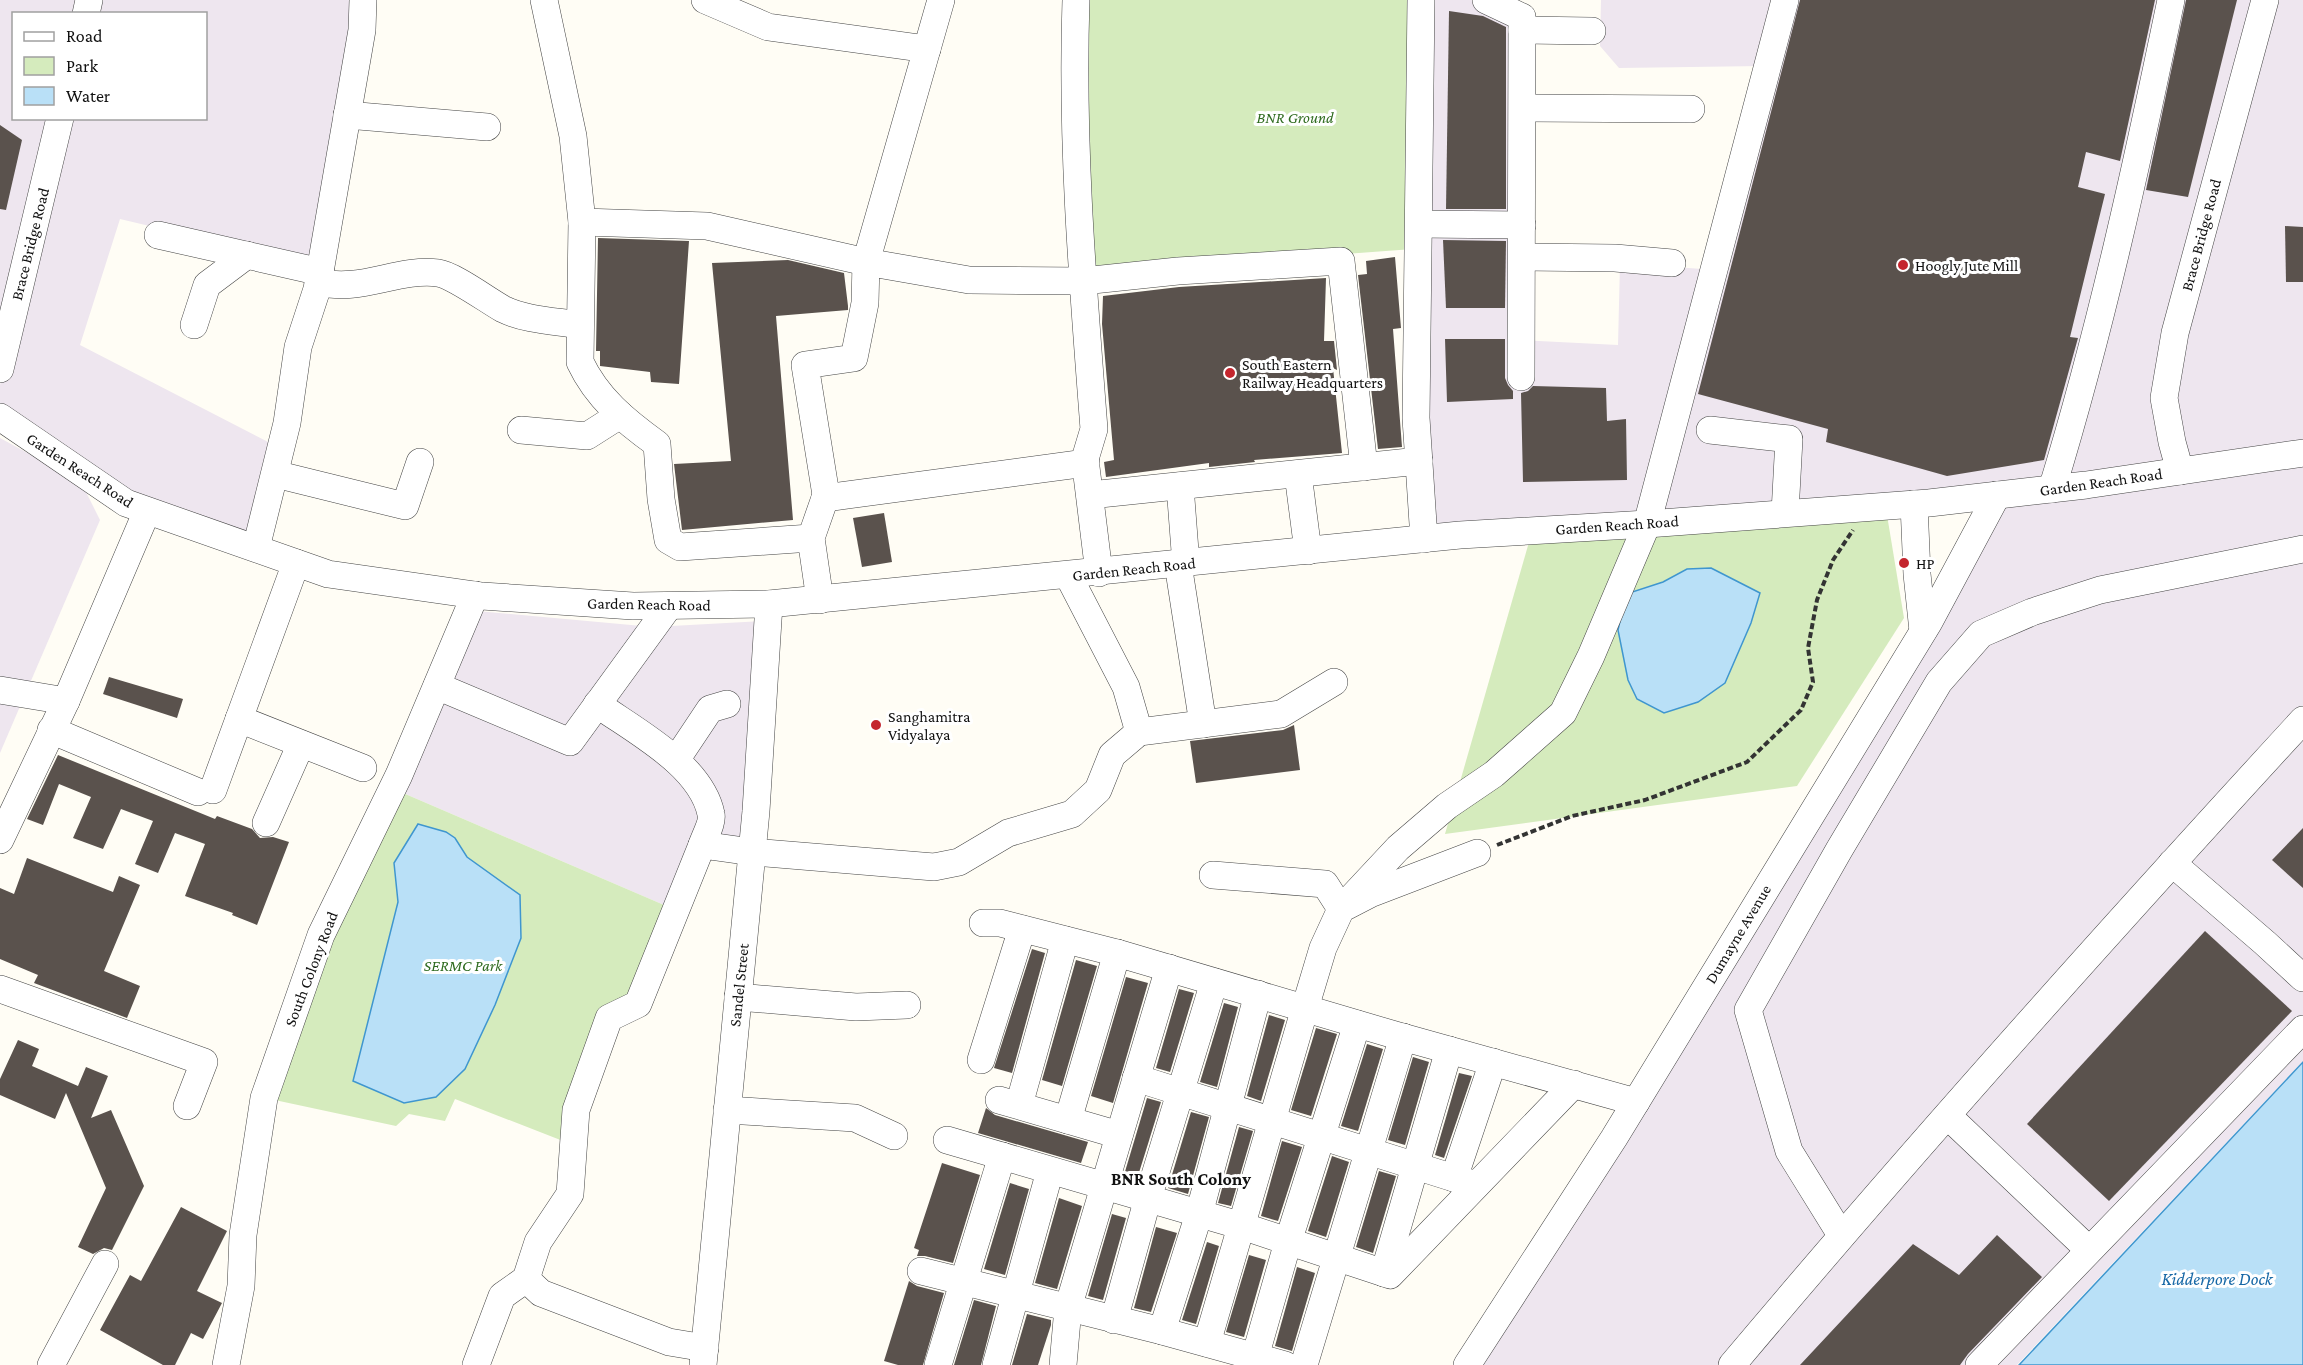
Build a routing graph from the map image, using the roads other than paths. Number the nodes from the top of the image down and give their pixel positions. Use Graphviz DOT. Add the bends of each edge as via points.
graph roads {
  1 [pos="363,0"];
  2 [pos="544,0"];
  3 [pos="705,0"];
  4 [pos="941,0"];
  5 [pos="1076,0"];
  6 [pos="1421,0"];
  7 [pos="1486,0"];
  8 [pos="1785,0"];
  9 [pos="2171,0"];
  10 [pos="2265,0"];
  11 [pos="740,6"];
  12 [pos="1522,30"];
  13 [pos="1592,32"];
  14 [pos="927,49"];
  15 [pos="1523,108"];
  16 [pos="1691,109"];
  17 [pos="347,115"];
  18 [pos="60,120"];
  19 [pos="487,127"];
  20 [pos="582,222"];
  21 [pos="1419,224"];
  22 [pos="1522,225"];
  23 [pos="158,236"];
  24 [pos="247,255"];
  25 [pos="1522,257"];
  26 [pos="866,262"];
  27 [pos="1672,263"];
  28 [pos="320,277"];
  29 [pos="1083,281"];
  30 [pos="194,325"];
  31 [pos="580,325"];
  32 [pos="0,369"];
  33 [pos="1521,377"];
  34 [pos="620,416"];
  35 [pos="0,417"];
  36 [pos="521,430"];
  37 [pos="1710,430"];
  38 [pos="2303,453"];
  39 [pos="1419,461"];
  40 [pos="420,462"];
  41 [pos="1086,463"];
  42 [pos="1364,467"];
  43 [pos="2180,471"];
  44 [pos="274,474"];
  45 [pos="1298,474"];
  46 [pos="1180,486"];
  47 [pos="2052,489"];
  48 [pos="1090,495"];
  49 [pos="1997,495"];
  50 [pos="825,498"];
  51 [pos="1914,504"];
  52 [pos="147,511"];
  53 [pos="1785,513"];
  54 [pos="1647,524"];
  55 [pos="811,538"];
  56 [pos="1424,538"];
  57 [pos="256,548"];
  58 [pos="2303,549"];
  59 [pos="1308,551"];
  60 [pos="297,563"];
  61 [pos="1182,564"];
  62 [pos="1099,573"];
  63 [pos="1068,575"];
  64 [pos="475,595"];
  65 [pos="820,600"];
  66 [pos="769,604"];
  67 [pos="669,606"];
  68 [pos="1923,631"];
  69 [pos="1334,682"];
  70 [pos="437,686"];
  71 [pos="0,690"];
  72 [pos="66,701"];
  73 [pos="597,704"];
  74 [pos="727,704"];
  75 [pos="239,719"];
  76 [pos="2303,720"];
  77 [pos="1203,724"];
  78 [pos="51,730"];
  79 [pos="1139,732"];
  80 [pos="301,744"];
  81 [pos="676,760"];
  82 [pos="363,768"];
  83 [pos="266,823"];
  84 [pos="0,840"];
  85 [pos="702,844"];
  86 [pos="752,852"];
  87 [pos="1477,853"];
  88 [pos="2172,863"];
  89 [pos="1213,875"];
  90 [pos="1341,909"];
  91 [pos="982,924"];
  92 [pos="1022,929"];
  93 [pos="1065,940"];
  94 [pos="1117,953"];
  95 [pos="1169,968"];
  96 [pos="2303,978"];
  97 [pos="1214,982"];
  98 [pos="0,989"];
  99 [pos="1258,994"];
  100 [pos="738,997"];
  101 [pos="907,1005"];
  102 [pos="1305,1008"];
  103 [pos="1357,1024"];
  104 [pos="2303,1029"];
  105 [pos="1403,1037"];
  106 [pos="1449,1050"];
  107 [pos="981,1060"];
  108 [pos="1493,1062"];
  109 [pos="1136,1078"];
  110 [pos="1574,1084"];
  111 [pos="1180,1092"];
  112 [pos="1636,1102"];
  113 [pos="187,1106"];
  114 [pos="1228,1107"];
  115 [pos="727,1110"];
  116 [pos="1948,1116"];
  117 [pos="1068,1120"];
  118 [pos="1272,1121"];
  119 [pos="1119,1135"];
  120 [pos="894,1136"];
  121 [pos="1322,1137"];
  122 [pos="947,1140"];
  123 [pos="1369,1152"];
  124 [pos="1002,1156"];
  125 [pos="1416,1166"];
  126 [pos="1050,1171"];
  127 [pos="1465,1182"];
  128 [pos="1103,1186"];
  129 [pos="1148,1198"];
  130 [pos="1199,1214"];
  131 [pos="1242,1226"];
  132 [pos="1841,1235"];
  133 [pos="1288,1242"];
  134 [pos="2089,1250"];
  135 [pos="1338,1258"];
  136 [pos="105,1264"];
  137 [pos="921,1272"];
  138 [pos="1384,1273"];
  139 [pos="526,1279"];
  140 [pos="963,1282"];
  141 [pos="1015,1295"];
  142 [pos="1068,1308"];
  143 [pos="1114,1320"];
  144 [pos="1162,1331"];
  145 [pos="1207,1343"];
  146 [pos="704,1357"];
  147 [pos="1255,1357"];
  148 [pos="484,1363"];
  149 [pos="51,1365"];
  150 [pos="226,1365"];
  151 [pos="938,1365"];
  152 [pos="996,1365"];
  153 [pos="1063,1365"];
  154 [pos="1286,1365"];
  155 [pos="1304,1365"];
  156 [pos="1467,1365"];
  157 [pos="1732,1365"];
  158 [pos="1979,1365"];
  1 -- 17 [label="street" via="362,30"];
  2 -- 20 [label="street" via="573,136"];
  3 -- 11 [label="street"];
  4 -- 14 [label="street"];
  5 -- 29 [label="street" via="1074,66"];
  6 -- 21 [label="street"];
  7 -- 12 [label="street" via="1522,17"];
  8 -- 54 [label="street"];
  9 -- 47 [label="street" via="2142,141 2081,394"];
  10 -- 43 [label="street, Brace Bridge Road" via="2175,333 2164,398"];
  11 -- 14 [label="street" via="768,27"];
  12 -- 13 [label="street"];
  12 -- 15 [label="street"];
  14 -- 26 [label="street"];
  15 -- 16 [label="street"];
  15 -- 22 [label="street"];
  17 -- 19 [label="street"];
  17 -- 28 [label="street"];
  18 -- 32 [label="street, Brace Bridge Road"];
  20 -- 26 [label="street" via="707,226"];
  20 -- 31 [label="street"];
  21 -- 22 [label="street"];
  21 -- 39 [label="street"];
  22 -- 25 [label="street"];
  23 -- 24 [label="street"];
  24 -- 28 [label="street"];
  24 -- 30 [label="street" via="207,285"];
  25 -- 27 [label="street"];
  25 -- 33 [label="street"];
  26 -- 29 [label="street" via="969,280"];
  26 -- 50 [label="street" via="865,303 854,358 805,365"];
  28 -- 31 [label="street" via="362,284 416,273 440,273 505,310"];
  28 -- 44 [label="street" via="298,347 287,423"];
  29 -- 41 [label="street" via="1094,429"];
  29 -- 42 [label="street" via="1341,261"];
  31 -- 34 [label="street" via="579,362 589,381"];
  34 -- 36 [label="street" via="587,436"];
  34 -- 55 [label="street" via="657,444 668,540 680,547"];
  35 -- 52 [label="street, Garden Reach Road" via="126,502"];
  37 -- 53 [label="street" via="1789,439"];
  38 -- 43 [label="street, Garden Reach Road"];
  39 -- 42 [label="street"];
  39 -- 56 [label="street"];
  40 -- 44 [label="street" via="405,506"];
  41 -- 48 [label="street"];
  41 -- 50 [label="street"];
  42 -- 45 [label="street"];
  43 -- 47 [label="street, Garden Reach Road"];
  44 -- 57 [label="street"];
  45 -- 46 [label="street"];
  45 -- 59 [label="street"];
  46 -- 48 [label="street"];
  46 -- 61 [label="street"];
  47 -- 49 [label="street, Garden Reach Road"];
  48 -- 62 [label="street"];
  49 -- 51 [label="street, Garden Reach Road"];
  49 -- 68 [label="street, Dumayne Avenue"];
  50 -- 55 [label="street"];
  51 -- 53 [label="street, Garden Reach Road"];
  51 -- 68 [label="street"];
  52 -- 57 [label="street, Garden Reach Road"];
  52 -- 72 [label="street"];
  53 -- 54 [label="street, Garden Reach Road"];
  54 -- 56 [label="street, Garden Reach Road"];
  54 -- 90 [label="street" via="1563,713 1494,774 1447,806 1398,848"];
  55 -- 65 [label="street"];
  56 -- 59 [label="street, Garden Reach Road"];
  57 -- 60 [label="street, Garden Reach Road"];
  58 -- 132 [label="street" via="2100,590 2032,612 1981,634 1940,682 1748,1010 1789,1151"];
  59 -- 61 [label="street, Garden Reach Road"];
  60 -- 64 [label="street, Garden Reach Road" via="328,574"];
  60 -- 75 [label="street"];
  61 -- 62 [label="street, Garden Reach Road"];
  61 -- 77 [label="street"];
  62 -- 63 [label="street, Garden Reach Road"];
  63 -- 65 [label="street, Garden Reach Road"];
  63 -- 79 [label="street" via="1126,687"];
  64 -- 67 [label="street, Garden Reach Road"];
  64 -- 70 [label="street, South Colony Road"];
  65 -- 66 [label="street, Garden Reach Road"];
  66 -- 67 [label="street, Garden Reach Road"];
  66 -- 86 [label="street, Sandel Street"];
  67 -- 73 [label="street"];
  68 -- 112 [label="street, Dumayne Avenue"];
  69 -- 77 [label="street" via="1281,714"];
  70 -- 73 [label="street" via="570,742"];
  70 -- 150 [label="street, South Colony Road" via="399,775 321,934 264,1098 243,1235 241,1286"];
  71 -- 72 [label="street"];
  72 -- 78 [label="street"];
  73 -- 81 [label="street"];
  74 -- 81 [label="street" via="710,709"];
  75 -- 78 [label="street" via="206,791"];
  75 -- 80 [label="street"];
  76 -- 88 [label="street"];
  77 -- 79 [label="street"];
  78 -- 84 [label="street"];
  79 -- 86 [label="street" via="1112,755 1098,790 1072,814 1008,833 959,862 934,867"];
  80 -- 82 [label="street"];
  80 -- 83 [label="street"];
  81 -- 85 [label="street" via="705,796 712,816"];
  85 -- 86 [label="street"];
  85 -- 139 [label="street" via="638,1004 609,1018 576,1110 570,1194 538,1242"];
  86 -- 100 [label="street, Sandel Street"];
  87 -- 90 [label="street"];
  88 -- 96 [label="street"];
  88 -- 116 [label="street"];
  89 -- 90 [label="street" via="1325,884"];
  90 -- 102 [label="street" via="1323,948"];
  91 -- 92 [label="street" via="1000,923"];
  92 -- 93 [label="street"];
  92 -- 107 [label="street"];
  93 -- 94 [label="street"];
  93 -- 117 [label="street" via="1009,1103"];
  94 -- 95 [label="street"];
  94 -- 117 [label="street"];
  95 -- 97 [label="street"];
  95 -- 109 [label="street"];
  97 -- 99 [label="street"];
  97 -- 111 [label="street"];
  98 -- 113 [label="street" via="204,1062"];
  99 -- 102 [label="street"];
  99 -- 114 [label="street"];
  100 -- 101 [label="street" via="856,1007"];
  100 -- 115 [label="street, Sandel Street"];
  102 -- 103 [label="street"];
  102 -- 118 [label="street"];
  103 -- 105 [label="street"];
  103 -- 121 [label="street"];
  104 -- 134 [label="street"];
  105 -- 106 [label="street"];
  105 -- 123 [label="street"];
  106 -- 108 [label="street"];
  106 -- 125 [label="street"];
  108 -- 110 [label="street"];
  108 -- 127 [label="street"];
  109 -- 111 [label="street"];
  109 -- 119 [label="street"];
  110 -- 112 [label="street"];
  110 -- 127 [label="street"];
  111 -- 114 [label="street"];
  111 -- 129 [label="street"];
  112 -- 156 [label="street, Dumayne Avenue"];
  114 -- 118 [label="street"];
  114 -- 130 [label="street"];
  115 -- 120 [label="street" via="855,1118"];
  115 -- 146 [label="street, Sandel Street"];
  116 -- 132 [label="street"];
  116 -- 134 [label="street"];
  117 -- 119 [label="street"];
  118 -- 121 [label="street"];
  118 -- 131 [label="street"];
  119 -- 128 [label="street"];
  121 -- 123 [label="street"];
  121 -- 133 [label="street"];
  122 -- 124 [label="street"];
  123 -- 125 [label="street"];
  123 -- 135 [label="street"];
  124 -- 126 [label="street"];
  124 -- 140 [label="street"];
  125 -- 127 [label="street"];
  125 -- 138 [label="street"];
  126 -- 128 [label="street"];
  126 -- 141 [label="street"];
  127 -- 138 [label="street" via="1390,1275"];
  128 -- 129 [label="street"];
  128 -- 142 [label="street"];
  129 -- 130 [label="street"];
  129 -- 143 [label="street"];
  130 -- 131 [label="street"];
  130 -- 144 [label="street"];
  131 -- 133 [label="street"];
  131 -- 145 [label="street"];
  132 -- 157 [label="street"];
  133 -- 135 [label="street"];
  133 -- 147 [label="street"];
  134 -- 158 [label="street"];
  135 -- 138 [label="street"];
  135 -- 155 [label="street"];
  136 -- 149 [label="street"];
  137 -- 140 [label="street"];
  139 -- 146 [label="street" via="541,1293"];
  139 -- 148 [label="street" via="502,1296"];
  140 -- 141 [label="street"];
  140 -- 151 [label="street"];
  141 -- 142 [label="street"];
  141 -- 152 [label="street"];
  142 -- 143 [label="street"];
  142 -- 153 [label="street"];
  143 -- 144 [label="street"];
  144 -- 145 [label="street"];
  145 -- 147 [label="street"];
  147 -- 154 [label="street"];
}
